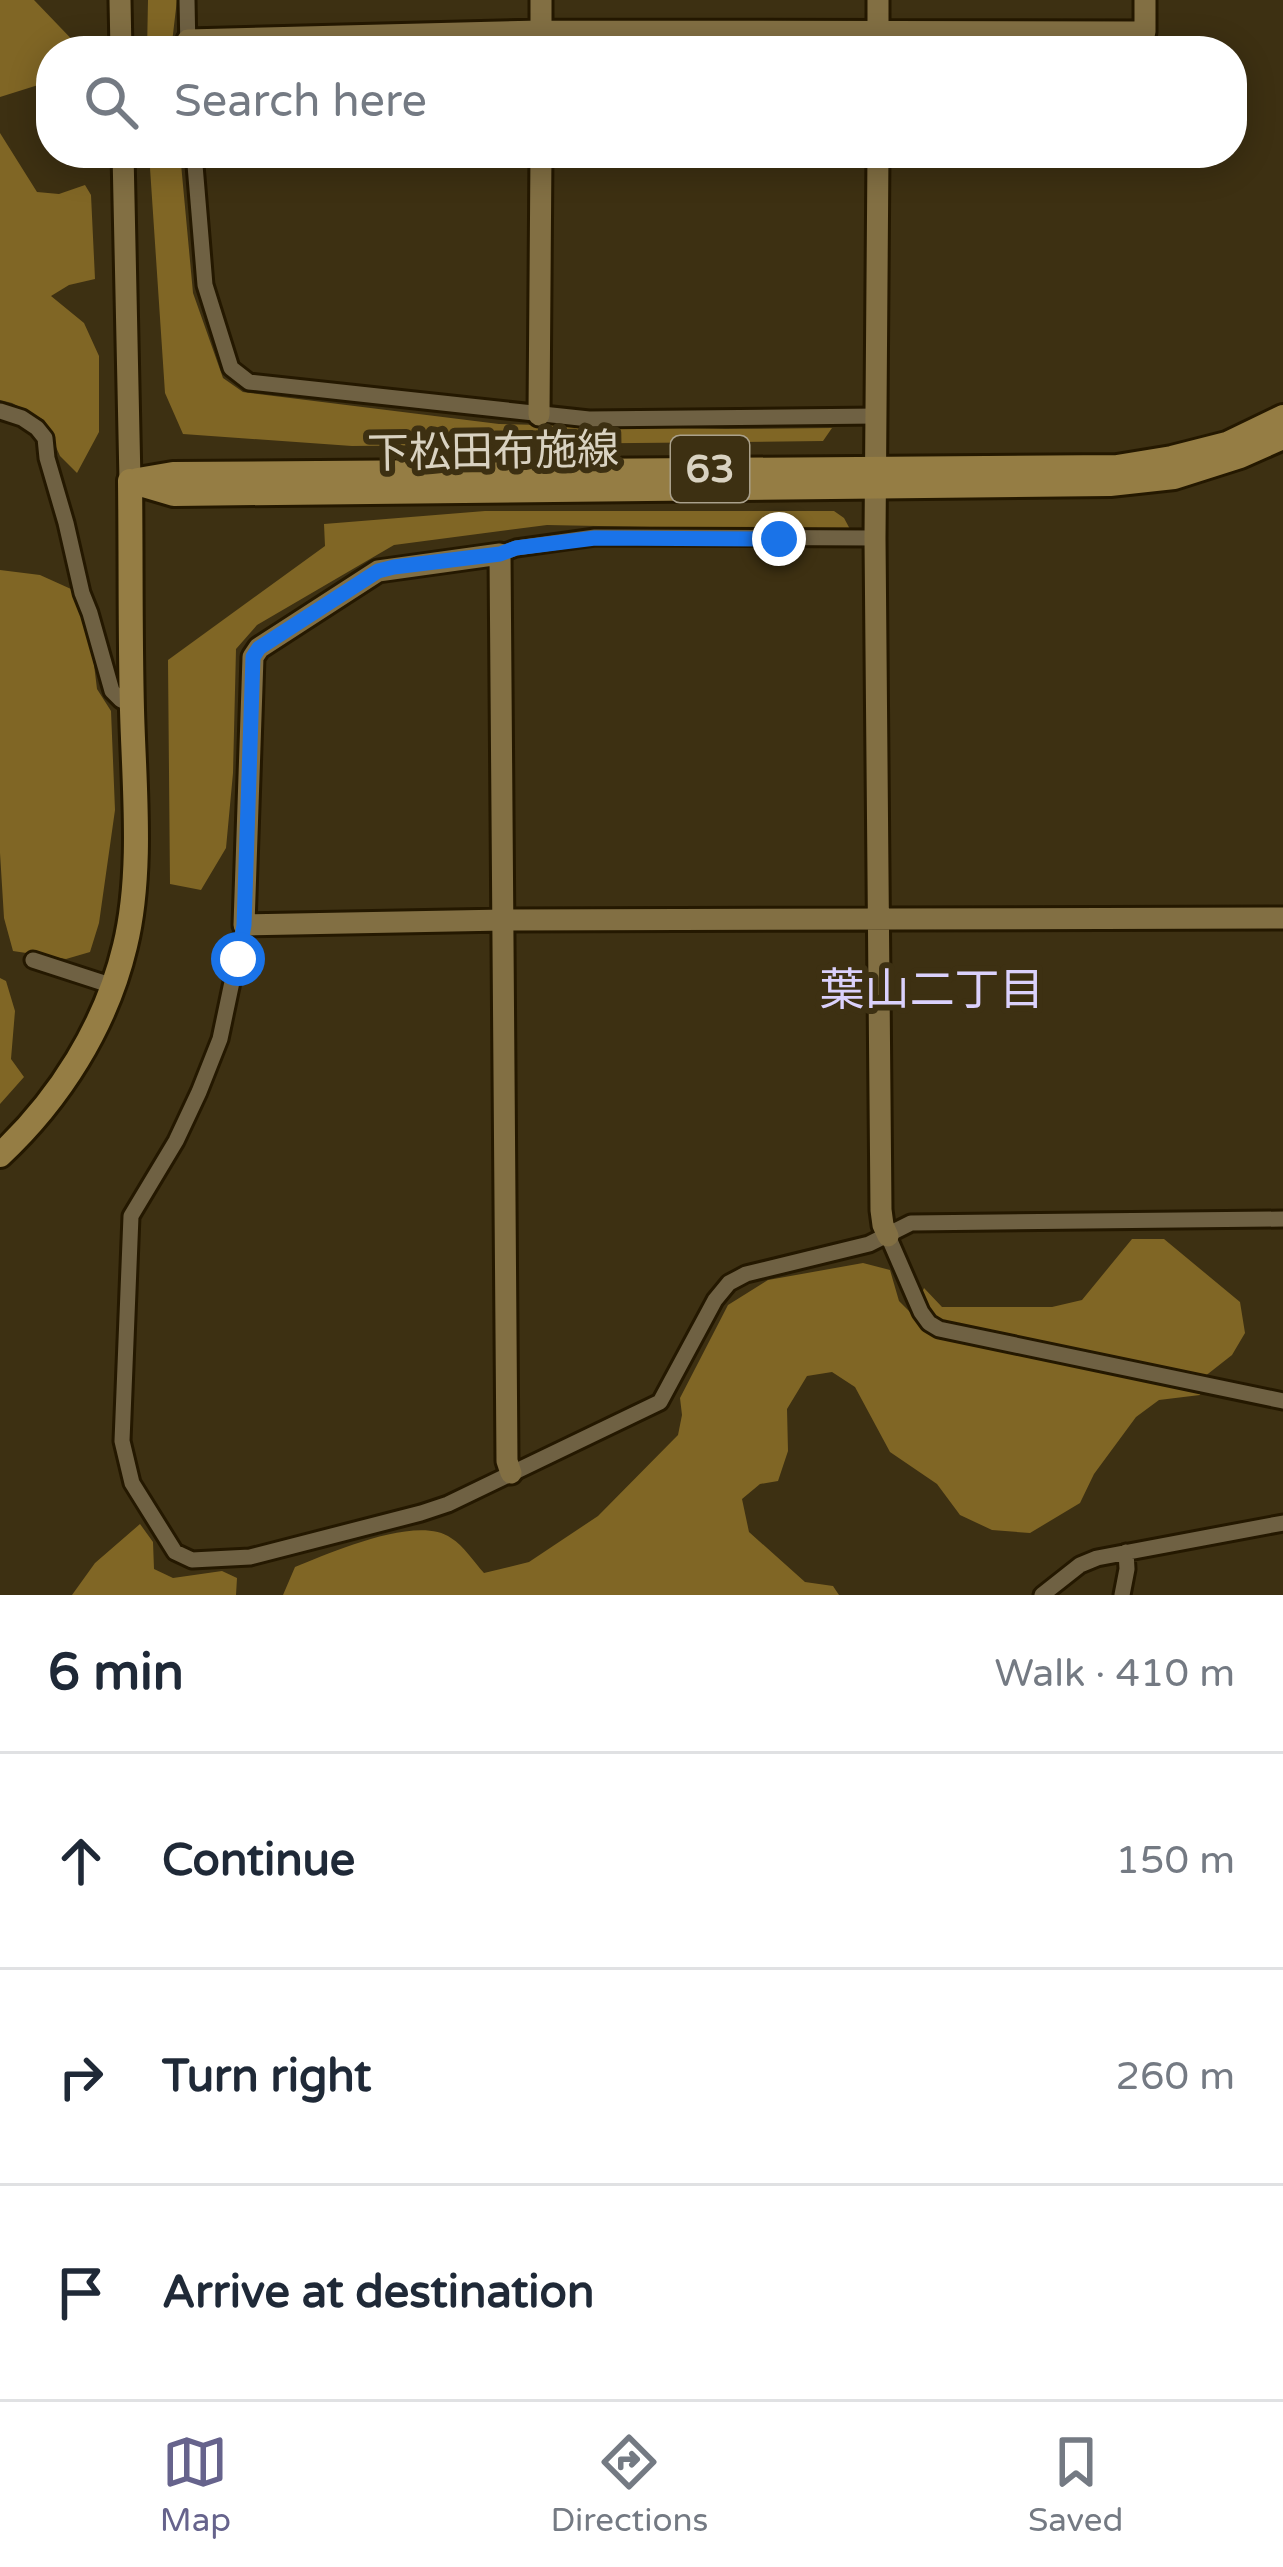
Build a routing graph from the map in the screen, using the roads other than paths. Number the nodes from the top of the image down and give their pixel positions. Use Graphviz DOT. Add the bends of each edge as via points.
graph roads {
  1 [pos="120,0"];
  2 [pos="187,0"];
  3 [pos="541,0"];
  4 [pos="878,0"];
  5 [pos="1144,0"];
  6 [pos="121,36"];
  7 [pos="188,36"];
  8 [pos="541,36"];
  9 [pos="878,36"];
  10 [pos="1012,36"];
  11 [pos="123,168"];
  12 [pos="195,168"];
  13 [pos="541,168"];
  14 [pos="878,168"];
  15 [pos="0,411"];
  16 [pos="539,415"];
  17 [pos="877,416"];
  18 [pos="1283,417"];
  19 [pos="1283,436"];
  20 [pos="876,477"];
  21 [pos="130,481"];
  22 [pos="875,538"];
  23 [pos="500,554"];
  24 [pos="132,702"];
  25 [pos="1283,918"];
  26 [pos="505,920"];
  27 [pos="879,921"];
  28 [pos="244,925"];
  29 [pos="33,959"];
  30 [pos="112,986"];
  31 [pos="0,1155"];
  32 [pos="1283,1220"];
  33 [pos="888,1236"];
  34 [pos="1283,1401"];
  35 [pos="511,1473"];
  36 [pos="1283,1523"];
  37 [pos="1126,1552"];
  38 [pos="1042,1595"];
  39 [pos="1122,1595"];
  1 -- 6 [label="street"];
  2 -- 7 [label="street"];
  3 -- 8 [label="street"];
  4 -- 9 [label="street"];
  5 -- 10 [label="street" via="1145,32"];
  11 -- 21 [label="street"];
  12 -- 16 [label="street" via="205,285 231,368 250,382"];
  13 -- 16 [label="street"];
  14 -- 17 [label="street"];
  15 -- 24 [label="street" via="45,438 112,691"];
  16 -- 17 [label="street"];
  17 -- 20 [label="street"];
  18 -- 20 [label="main road, 下松田布施線 / 63" via="1227,444 1117,467"];
  19 -- 20 [label="main road, 下松田布施線 / 63" via="1174,477 1110,484"];
  20 -- 21 [label="main road, 下松田布施線 / 63" via="173,473"];
  20 -- 22 [label="street"];
  21 -- 24 [label="main road"];
  22 -- 23 [label="street" via="595,538"];
  22 -- 27 [label="street"];
  23 -- 26 [label="street"];
  23 -- 28 [label="street" via="378,571 259,648"];
  24 -- 30 [label="main road" via="136,844 125,946"];
  25 -- 27 [label="street"];
  26 -- 27 [label="street"];
  26 -- 28 [label="street"];
  26 -- 35 [label="street"];
  27 -- 33 [label="street" via="881,1210"];
  28 -- 35 [label="street" via="200,1092 131,1216 122,1441 132,1483 175,1552 192,1559 250,1557 422,1513"];
  29 -- 30 [label="street"];
  30 -- 31 [label="main road" via="59,1088"];
  32 -- 33 [label="street" via="911,1223"];
  33 -- 34 [label="street" via="920,1312 939,1329"];
  33 -- 35 [label="street" via="729,1283 660,1402"];
  36 -- 37 [label="street"];
  37 -- 38 [label="street" via="1080,1565"];
  37 -- 39 [label="street"];
}
